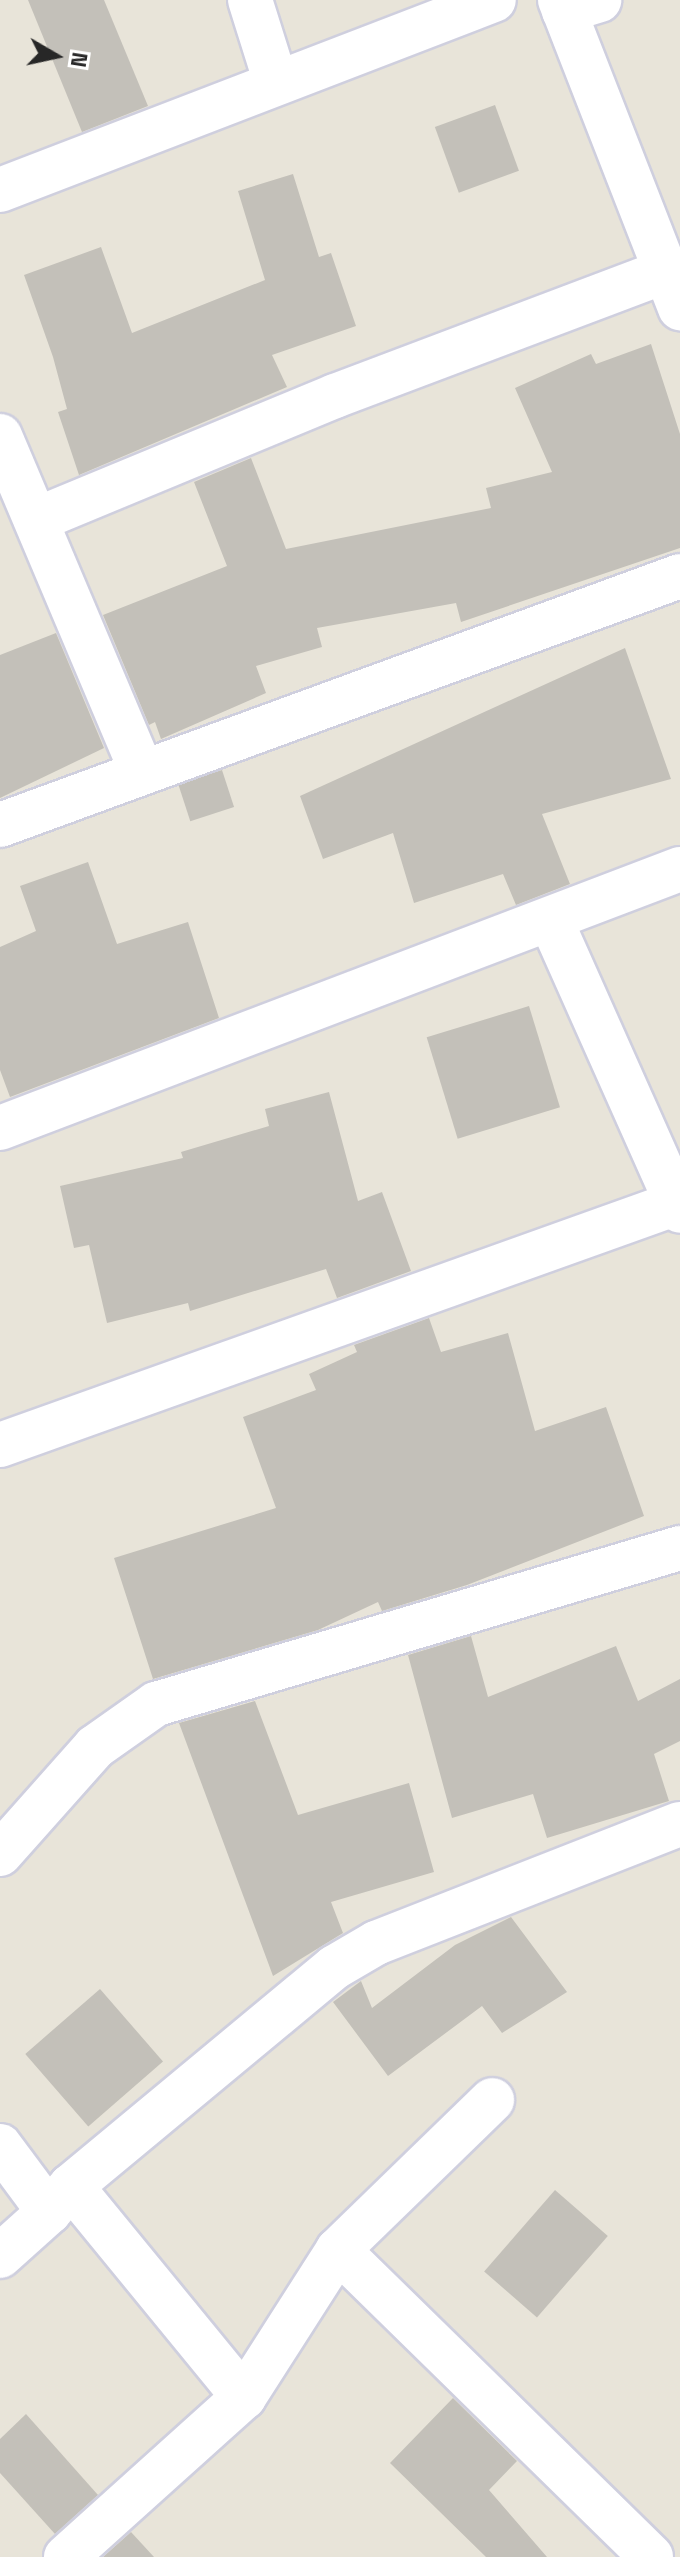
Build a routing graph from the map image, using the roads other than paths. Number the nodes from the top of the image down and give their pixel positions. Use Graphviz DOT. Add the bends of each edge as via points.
graph roads {
  1 [pos="250,0"];
  2 [pos="494,0"];
  3 [pos="574,4"];
  4 [pos="276,83"];
  5 [pos="0,190"];
  6 [pos="666,219"];
  7 [pos="672,290"];
  8 [pos="0,436"];
  9 [pos="38,519"];
  10 [pos="680,576"];
  11 [pos="141,770"];
  12 [pos="0,825"];
  13 [pos="680,869"];
  14 [pos="552,923"];
  15 [pos="0,1128"];
  16 [pos="678,1207"];
  17 [pos="0,1445"];
  18 [pos="680,1548"];
  19 [pos="680,1824"];
  20 [pos="0,1854"];
  21 [pos="492,2100"];
  22 [pos="0,2146"];
  23 [pos="60,2199"];
  24 [pos="338,2250"];
  25 [pos="0,2256"];
  26 [pos="244,2397"];
  27 [pos="66,2557"];
  28 [pos="651,2557"];
  1 -- 4 [label="street"];
  2 -- 4 [label="street"];
  3 -- 6 [label="street"];
  4 -- 5 [label="street"];
  6 -- 7 [label="street"];
  7 -- 9 [label="street" via="335,396"];
  8 -- 9 [label="street"];
  9 -- 11 [label="street"];
  10 -- 11 [label="street"];
  11 -- 12 [label="street"];
  13 -- 14 [label="street"];
  14 -- 15 [label="street"];
  14 -- 16 [label="street"];
  16 -- 17 [label="street"];
  18 -- 20 [label="street" via="156,1704 95,1747"];
  19 -- 23 [label="street" via="345,1961"];
  21 -- 24 [label="street"];
  22 -- 23 [label="street"];
  23 -- 25 [label="street"];
  23 -- 26 [label="street"];
  24 -- 26 [label="street"];
  24 -- 28 [label="street"];
  26 -- 27 [label="street"];
}
